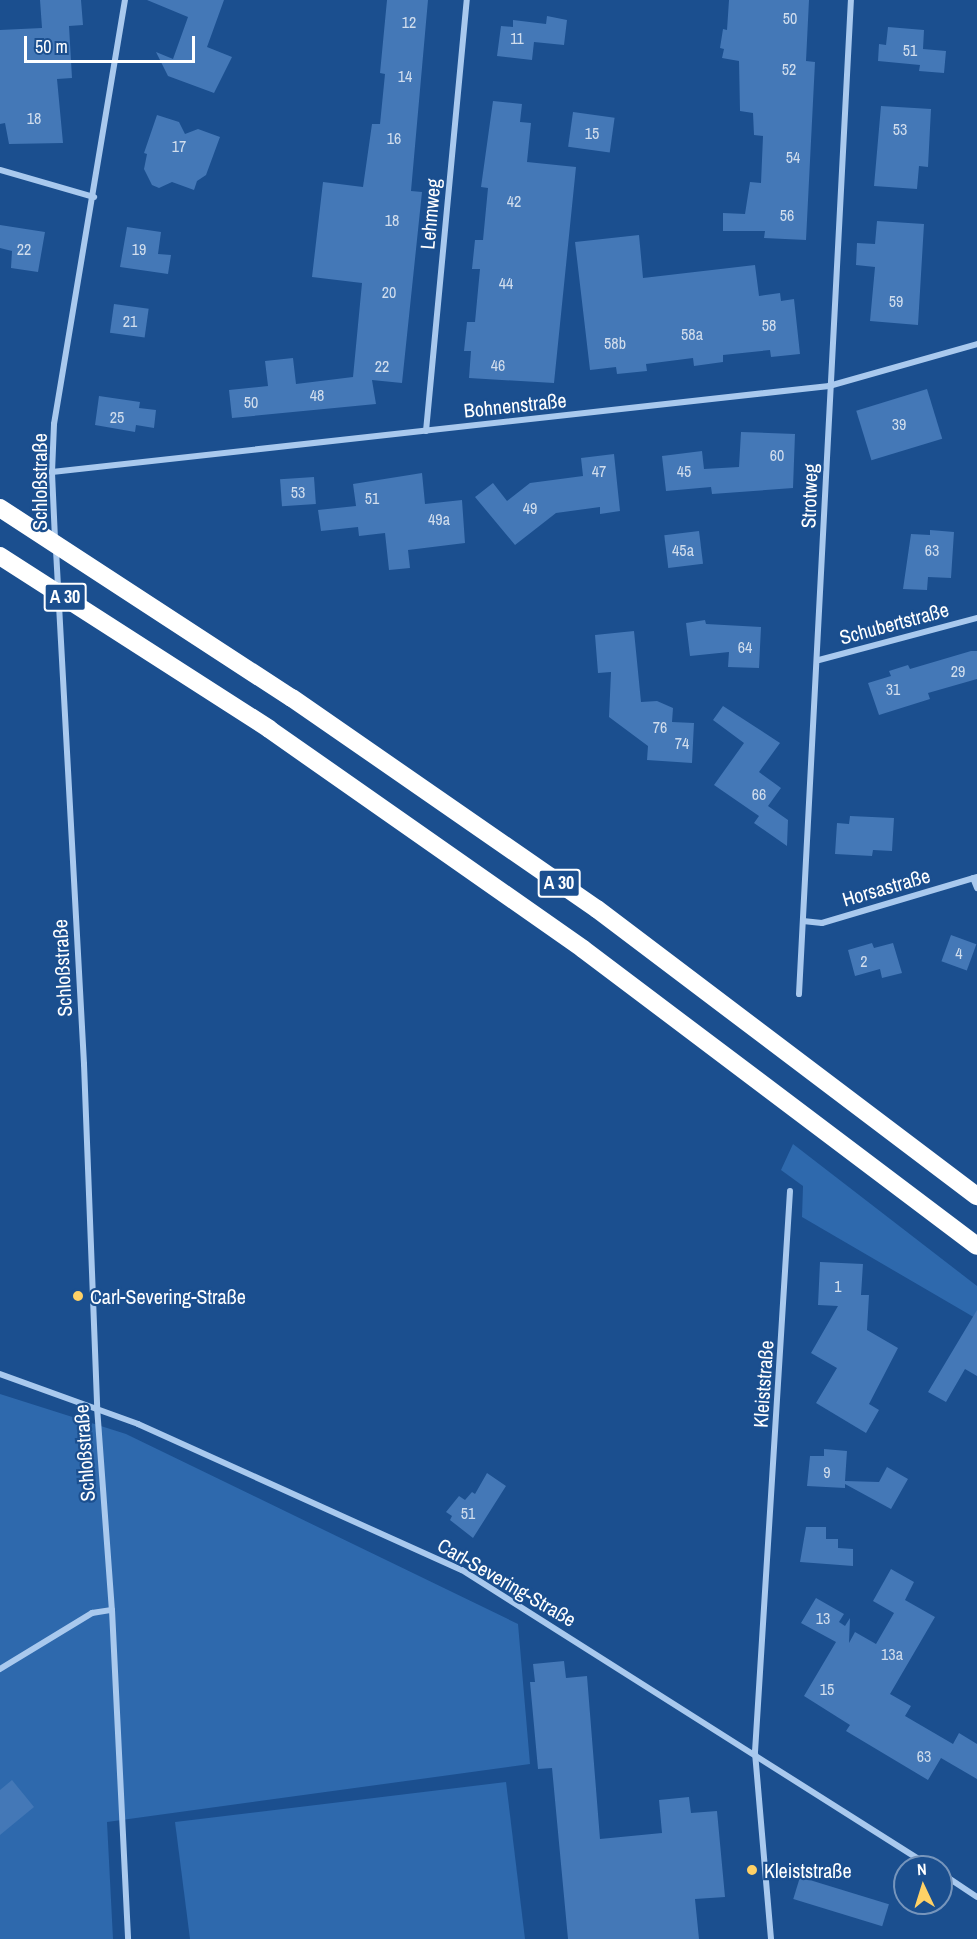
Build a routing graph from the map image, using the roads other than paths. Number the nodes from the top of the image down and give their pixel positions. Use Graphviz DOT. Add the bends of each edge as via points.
graph roads {
  1 [pos="125,0"];
  2 [pos="467,0"];
  3 [pos="851,0"];
  4 [pos="0,170"];
  5 [pos="94,197"];
  6 [pos="977,344"];
  7 [pos="830,386"];
  8 [pos="426,431"];
  9 [pos="52,472"];
  10 [pos="0,508"];
  11 [pos="0,556"];
  12 [pos="977,618"];
  13 [pos="819,660"];
  14 [pos="975,878"];
  15 [pos="977,888"];
  16 [pos="803,921"];
  17 [pos="799,994"];
  18 [pos="790,1191"];
  19 [pos="977,1196"];
  20 [pos="977,1246"];
  21 [pos="0,1374"];
  22 [pos="97,1407"];
  23 [pos="112,1610"];
  24 [pos="0,1669"];
  25 [pos="755,1752"];
  26 [pos="913,1855"];
  27 [pos="953,1882"];
  28 [pos="977,1897"];
  29 [pos="128,1939"];
  30 [pos="771,1939"];
  1 -- 5 [label="street, Schloßstraße"];
  2 -- 8 [label="street, Lehmweg"];
  3 -- 7 [label="street, Strotweg"];
  4 -- 5 [label="street"];
  5 -- 9 [label="street, Schloßstraße" via="54,424"];
  6 -- 7 [label="street, Bohnenstraße"];
  7 -- 8 [label="street, Bohnenstraße"];
  7 -- 13 [label="street, Strotweg"];
  8 -- 9 [label="street, Bohnenstraße"];
  9 -- 22 [label="street, Schloßstraße" via="84,1064"];
  10 -- 19 [label="highway, A 30" via="292,698 597,909"];
  11 -- 20 [label="highway, A 30" via="269,729 583,949"];
  12 -- 13 [label="street, Schubertstraße"];
  13 -- 16 [label="street, Strotweg"];
  14 -- 15 [label="street"];
  14 -- 16 [label="street, Horsastraße" via="822,923"];
  16 -- 17 [label="street, Strotweg"];
  18 -- 25 [label="street, Kleiststraße"];
  21 -- 22 [label="street, Carl-Severing-Straße"];
  22 -- 23 [label="street, Schloßstraße"];
  22 -- 25 [label="street, Carl-Severing-Straße" via="462,1570"];
  23 -- 24 [label="street" via="92,1613"];
  23 -- 29 [label="street, Schloßstraße"];
  25 -- 26 [label="street, Carl-Severing-Straße"];
  25 -- 30 [label="street, Kleiststraße"];
  27 -- 28 [label="street"];
}
